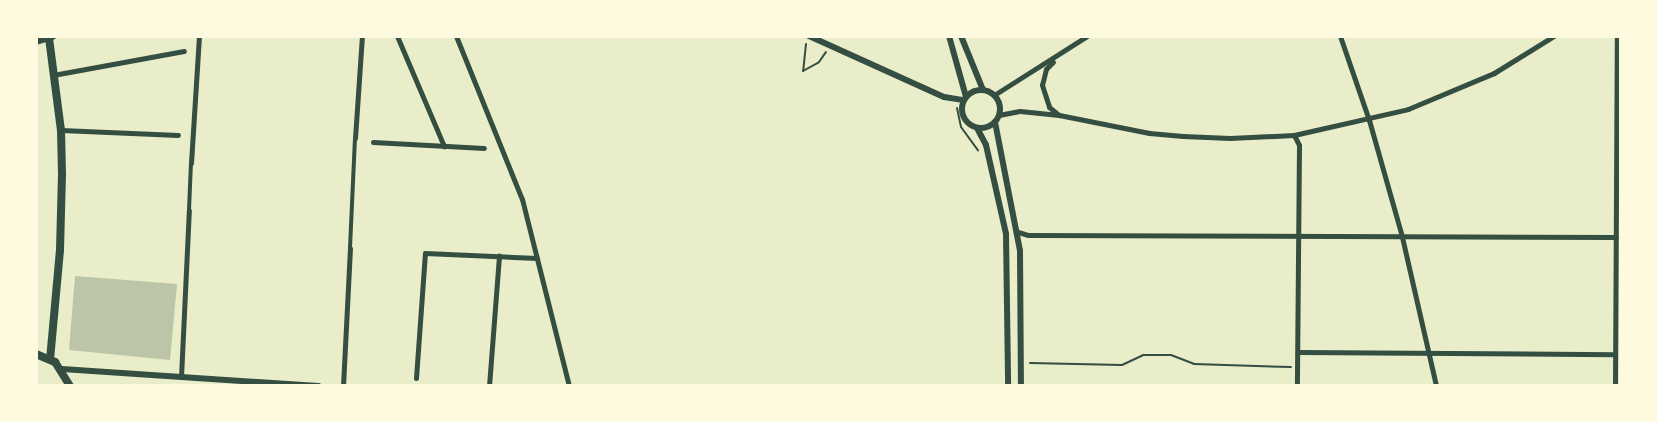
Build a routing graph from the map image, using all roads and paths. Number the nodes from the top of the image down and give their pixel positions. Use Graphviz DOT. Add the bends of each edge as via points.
graph roads {
  1 [pos="198,36"];
  2 [pos="362,36"];
  3 [pos="397,36"];
  4 [pos="456,36"];
  5 [pos="808,36"];
  6 [pos="949,36"];
  7 [pos="961,36"];
  8 [pos="1087,36"];
  9 [pos="1340,36"];
  10 [pos="1554,36"];
  11 [pos="1617,36"];
  12 [pos="50,37"];
  13 [pos="36,41"];
  14 [pos="829,48"];
  15 [pos="184,51"];
  16 [pos="1060,55"];
  17 [pos="53,75"];
  18 [pos="983,90"];
  19 [pos="994,95"];
  20 [pos="961,101"];
  21 [pos="999,115"];
  22 [pos="1059,115"];
  23 [pos="1369,120"];
  24 [pos="995,122"];
  25 [pos="977,128"];
  26 [pos="61,130"];
  27 [pos="178,135"];
  28 [pos="1294,135"];
  29 [pos="355,138"];
  30 [pos="373,142"];
  31 [pos="444,146"];
  32 [pos="484,148"];
  33 [pos="981,157"];
  34 [pos="191,163"];
  35 [pos="189,210"];
  36 [pos="1018,232"];
  37 [pos="1299,235"];
  38 [pos="1402,237"];
  39 [pos="1616,237"];
  40 [pos="350,248"];
  41 [pos="499,255"];
  42 [pos="537,258"];
  43 [pos="1298,352"];
  44 [pos="1429,353"];
  45 [pos="36,354"];
  46 [pos="1615,354"];
  47 [pos="50,359"];
  48 [pos="1022,363"];
  49 [pos="1297,367"];
  50 [pos="62,369"];
  51 [pos="1618,371"];
  52 [pos="181,377"];
  53 [pos="416,378"];
  54 [pos="70,386"];
  55 [pos="318,386"];
  56 [pos="343,386"];
  57 [pos="489,386"];
  58 [pos="569,386"];
  59 [pos="1008,386"];
  60 [pos="1021,386"];
  61 [pos="1297,386"];
  62 [pos="1436,386"];
  63 [pos="1615,386"];
  1 -- 34 [label="street"];
  2 -- 29 [label="street"];
  3 -- 31 [label="street"];
  4 -- 42 [label="street" via="512,168"];
  5 -- 14 [label="path" via="803,71 819,62"];
  5 -- 20 [label="street" via="944,97"];
  6 -- 20 [label="street"];
  7 -- 18 [label="street"];
  8 -- 16 [label="street"];
  9 -- 23 [label="street"];
  10 -- 23 [label="street" via="1494,73 1453,92"];
  11 -- 39 [label="street"];
  12 -- 13 [label="main road"];
  12 -- 17 [label="main road"];
  15 -- 17 [label="street"];
  16 -- 19 [label="street"];
  16 -- 22 [label="street" via="1046,69 1042,85 1049,107"];
  17 -- 26 [label="main road"];
  18 -- 19 [label="street"];
  18 -- 20 [label="street"];
  19 -- 21 [label="street" via="1000,106"];
  20 -- 25 [label="street" via="963,113"];
  20 -- 33 [label="path" via="961,127"];
  21 -- 22 [label="street" via="1020,111"];
  21 -- 24 [label="street"];
  22 -- 28 [label="street" via="1149,134 1230,138"];
  23 -- 28 [label="street"];
  23 -- 38 [label="street"];
  24 -- 25 [label="street"];
  24 -- 36 [label="street"];
  25 -- 59 [label="street" via="991,162 1006,234"];
  26 -- 27 [label="street"];
  26 -- 47 [label="main road" via="60,250"];
  28 -- 37 [label="street" via="1299,145"];
  29 -- 40 [label="street"];
  30 -- 31 [label="street"];
  31 -- 32 [label="street"];
  34 -- 35 [label="street"];
  35 -- 52 [label="street"];
  36 -- 37 [label="street" via="1028,235"];
  36 -- 48 [label="street"];
  37 -- 38 [label="street"];
  37 -- 43 [label="street"];
  38 -- 39 [label="street"];
  38 -- 44 [label="street"];
  39 -- 46 [label="street"];
  40 -- 56 [label="street"];
  41 -- 42 [label="street"];
  41 -- 53 [label="street" via="425,253"];
  41 -- 57 [label="street"];
  42 -- 58 [label="street"];
  43 -- 44 [label="street"];
  43 -- 49 [label="street"];
  44 -- 46 [label="street"];
  44 -- 62 [label="street"];
  45 -- 47 [label="main road"];
  46 -- 51 [label="street"];
  47 -- 50 [label="main road"];
  48 -- 49 [label="path" via="1122,365 1143,354 1171,355 1194,364"];
  48 -- 60 [label="street"];
  49 -- 61 [label="street"];
  50 -- 52 [label="street"];
  50 -- 54 [label="main road"];
  51 -- 63 [label="street"];
  52 -- 55 [label="street"];
}
